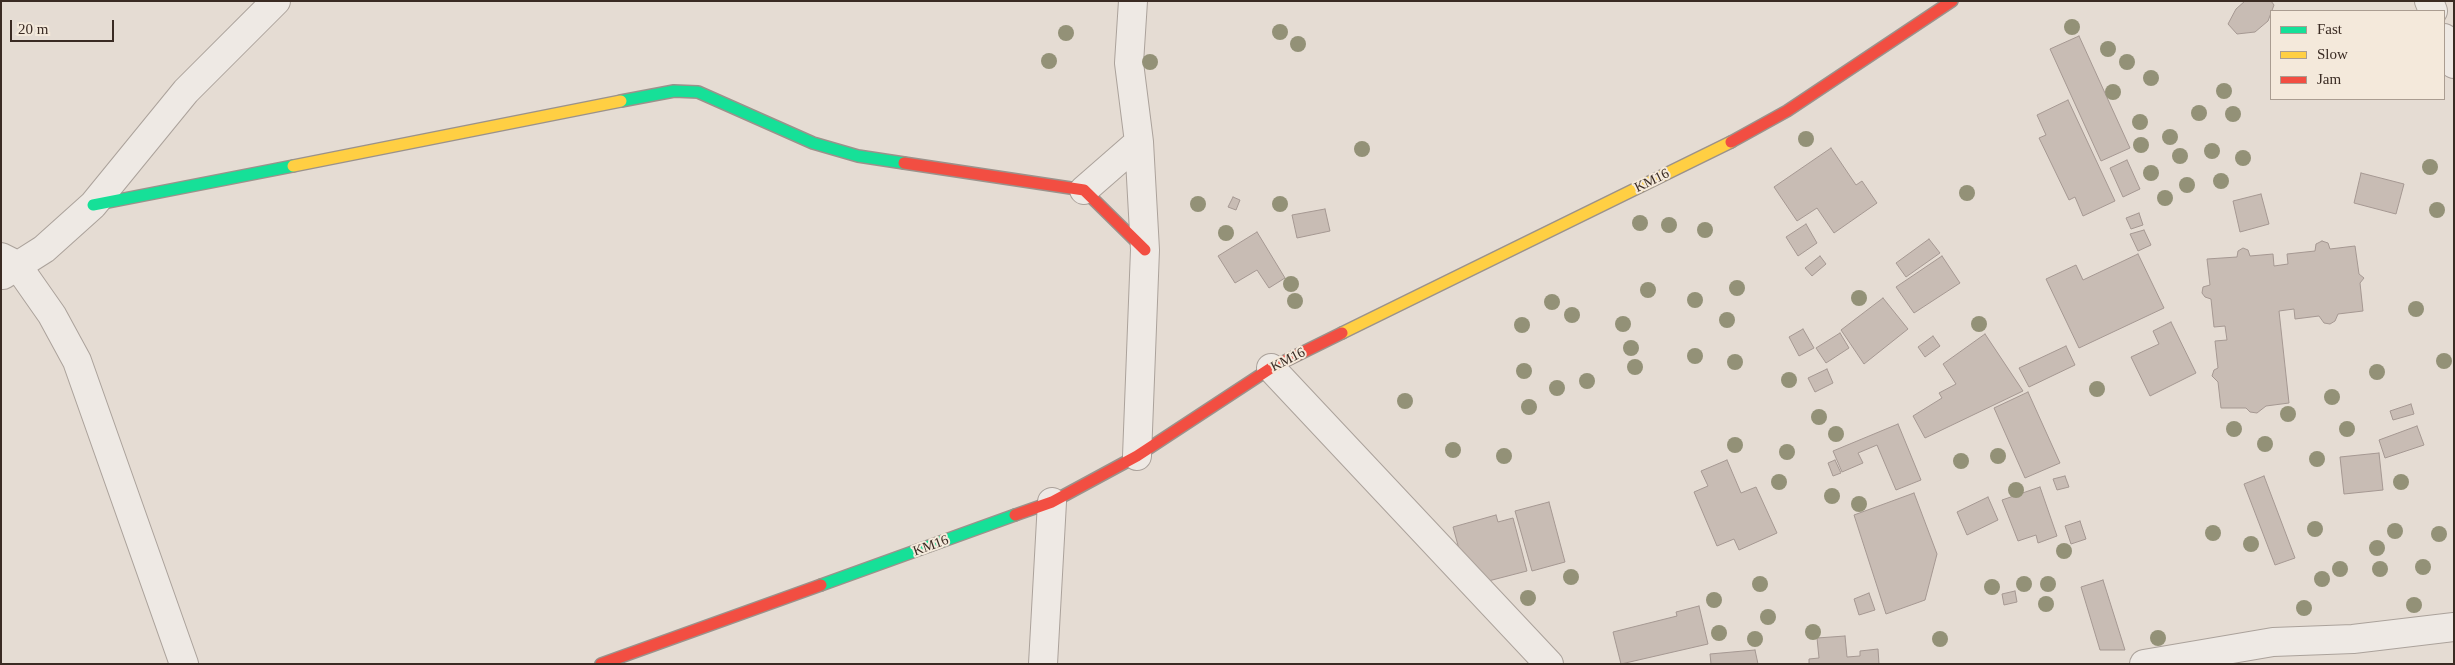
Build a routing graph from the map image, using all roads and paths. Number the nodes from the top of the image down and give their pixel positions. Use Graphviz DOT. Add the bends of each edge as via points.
graph roads {
  1 [pos="276,1"];
  2 [pos="1133,1"];
  3 [pos="1952,1"];
  4 [pos="2445,41"];
  5 [pos="2454,64"];
  6 [pos="1139,142"];
  7 [pos="1084,190"];
  8 [pos="93,205"];
  9 [pos="1145,250"];
  10 [pos="7,266"];
  11 [pos="1271,368"];
  12 [pos="1137,456"];
  13 [pos="1052,502"];
  14 [pos="2454,627"];
  15 [pos="184,664"];
  16 [pos="601,664"];
  17 [pos="1043,664"];
  18 [pos="1548,664"];
  19 [pos="2144,664"];
  1 -- 8 [label="street" via="186,91"];
  2 -- 6 [label="street" via="1128,63"];
  3 -- 11 [label="street, KM16" via="1787,111 1736,139"];
  4 -- 5 [label="street"];
  6 -- 7 [label="street"];
  6 -- 9 [label="street"];
  7 -- 8 [label="street" via="858,156 813,143 698,92 674,91"];
  7 -- 9 [label="street"];
  8 -- 10 [label="street" via="44,249"];
  9 -- 12 [label="street"];
  10 -- 15 [label="street" via="52,315 76,361"];
  11 -- 12 [label="street, KM16"];
  11 -- 18 [label="street"];
  12 -- 13 [label="street, KM16"];
  13 -- 16 [label="street, KM16"];
  13 -- 17 [label="street"];
  14 -- 19 [label="street" via="2353,639 2273,642"];
}
